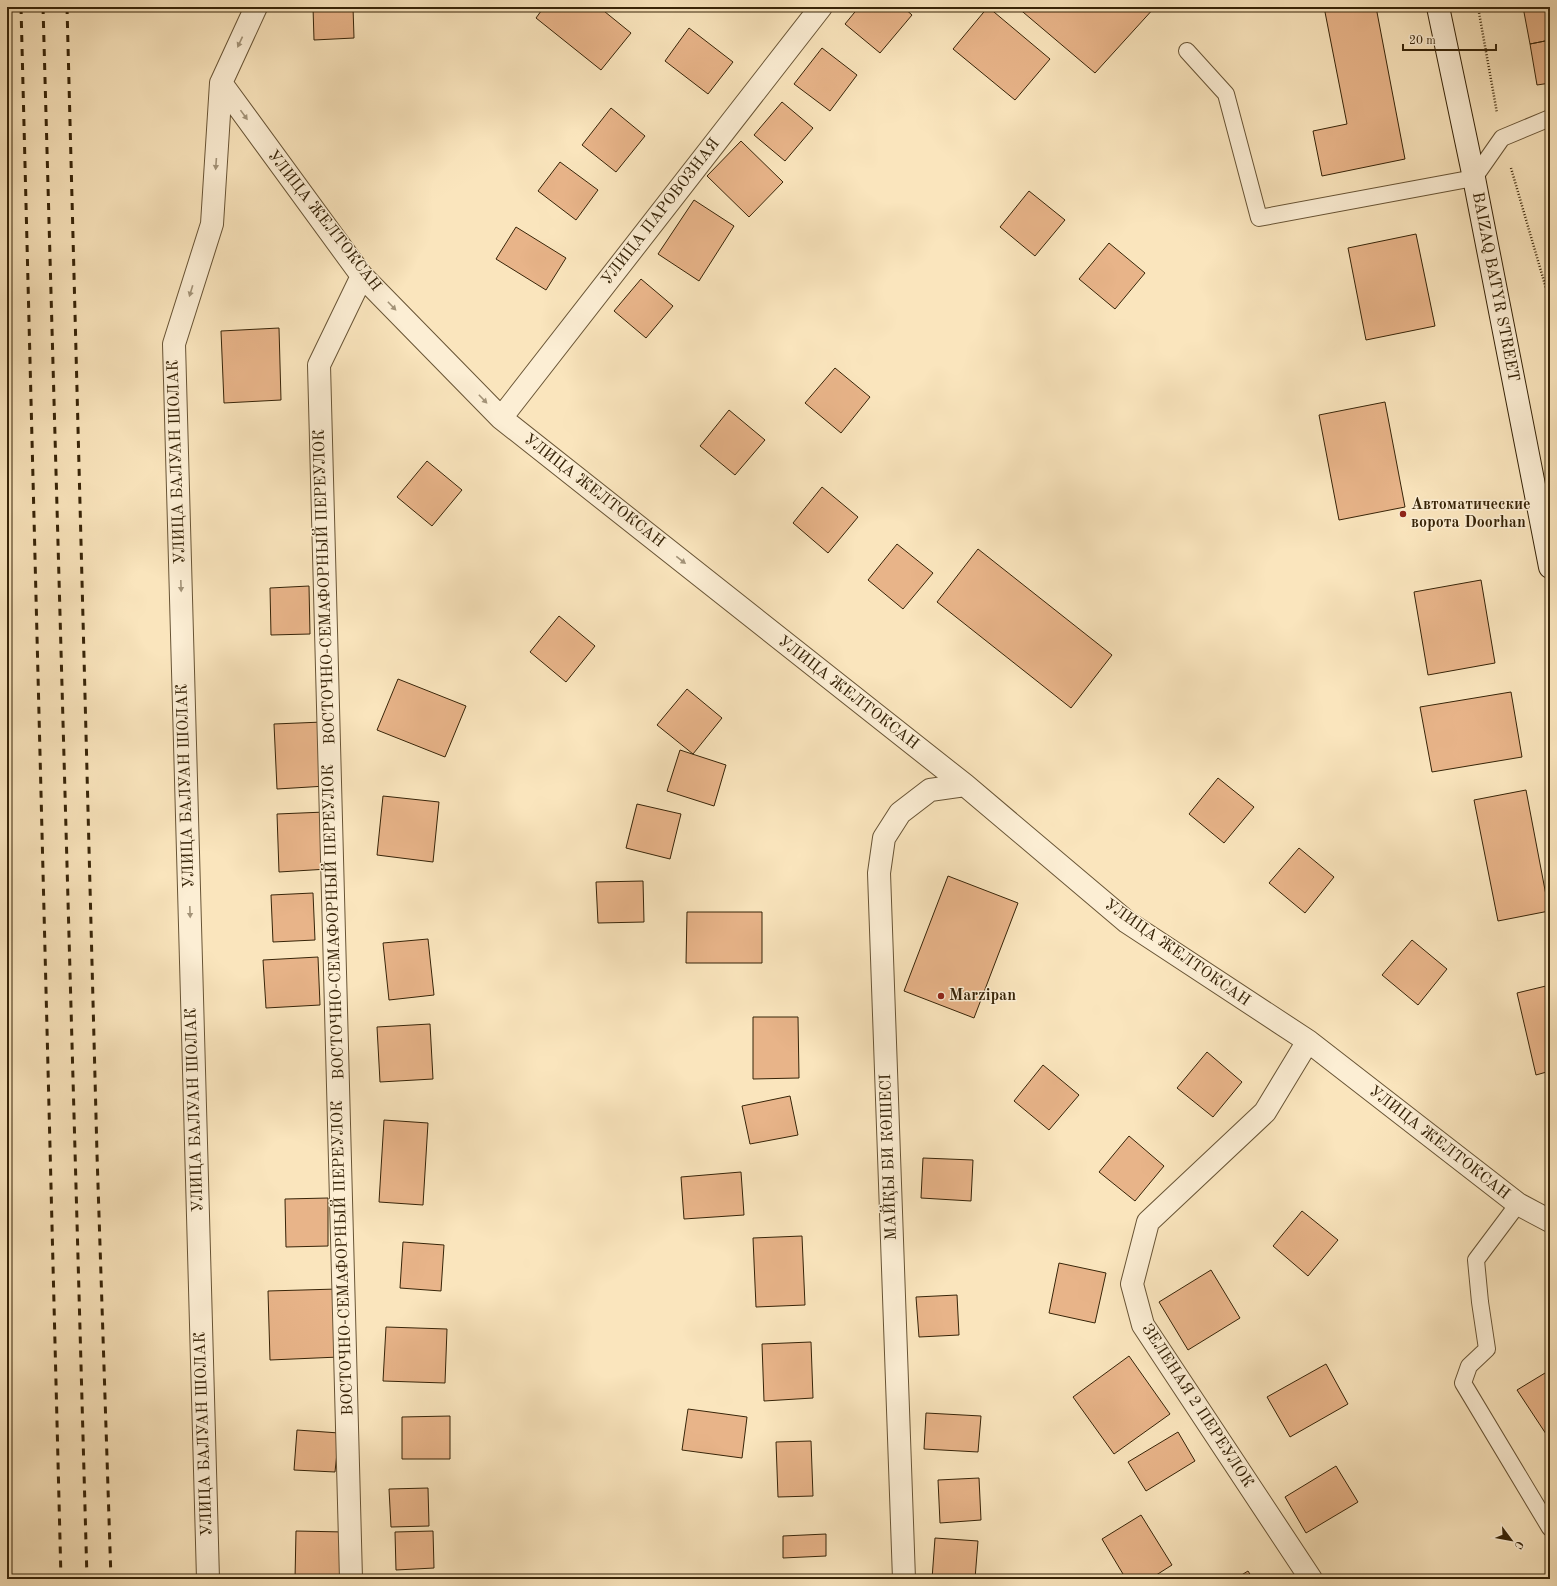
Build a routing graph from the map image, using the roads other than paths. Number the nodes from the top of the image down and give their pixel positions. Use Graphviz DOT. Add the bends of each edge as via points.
graph roads {
  1 [pos="256,7"];
  2 [pos="821,7"];
  3 [pos="1438,7"];
  4 [pos="1187,51"];
  5 [pos="221,83"];
  6 [pos="1550,118"];
  7 [pos="1474,178"];
  8 [pos="362,276"];
  9 [pos="501,418"];
  10 [pos="1550,567"];
  11 [pos="965,785"];
  12 [pos="1308,1041"];
  13 [pos="1518,1204"];
  14 [pos="1550,1221"];
  15 [pos="1550,1528"];
  16 [pos="208,1579"];
  17 [pos="351,1579"];
  18 [pos="904,1579"];
  19 [pos="1311,1579"];
  1 -- 5 [label="street, УЛИЦА БАЛУАН ШОЛАК, one-way"];
  2 -- 9 [label="street, УЛИЦА ПАРОВОЗНАЯ"];
  3 -- 7 [label="street, BAIZAQ BATYR STREET"];
  4 -- 7 [label="lane" via="1226,94 1259,218"];
  5 -- 8 [label="street, УЛИЦА ЖЕЛТОКСАН, one-way"];
  5 -- 16 [label="street, УЛИЦА БАЛУАН ШОЛАК, one-way" via="212,224 174,344"];
  6 -- 7 [label="lane" via="1502,138"];
  7 -- 10 [label="street, BAIZAQ BATYR STREET"];
  8 -- 9 [label="street, УЛИЦА ЖЕЛТОКСАН, one-way"];
  8 -- 17 [label="street, ВОСТОЧНО-СЕМАФОРНЫЙ ПЕРЕУЛОК" via="319,365"];
  9 -- 11 [label="street, УЛИЦА ЖЕЛТОКСАН, one-way"];
  11 -- 12 [label="street, УЛИЦА ЖЕЛТОКСАН" via="1127,922"];
  11 -- 18 [label="street, МАЙҚЫ БИ КӨШЕСІ" via="930,790 900,813 884,838 879,874"];
  12 -- 13 [label="street, УЛИЦА ЖЕЛТОКСАН"];
  12 -- 19 [label="street, ЗЕЛЕНАЯ 2 ПЕРЕУЛОК" via="1265,1112 1148,1222 1132,1284 1143,1325"];
  13 -- 14 [label="street, УЛИЦА ЖЕЛТОКСАН"];
  13 -- 15 [label="lane" via="1476,1260 1487,1349 1469,1366 1463,1383"];
}
